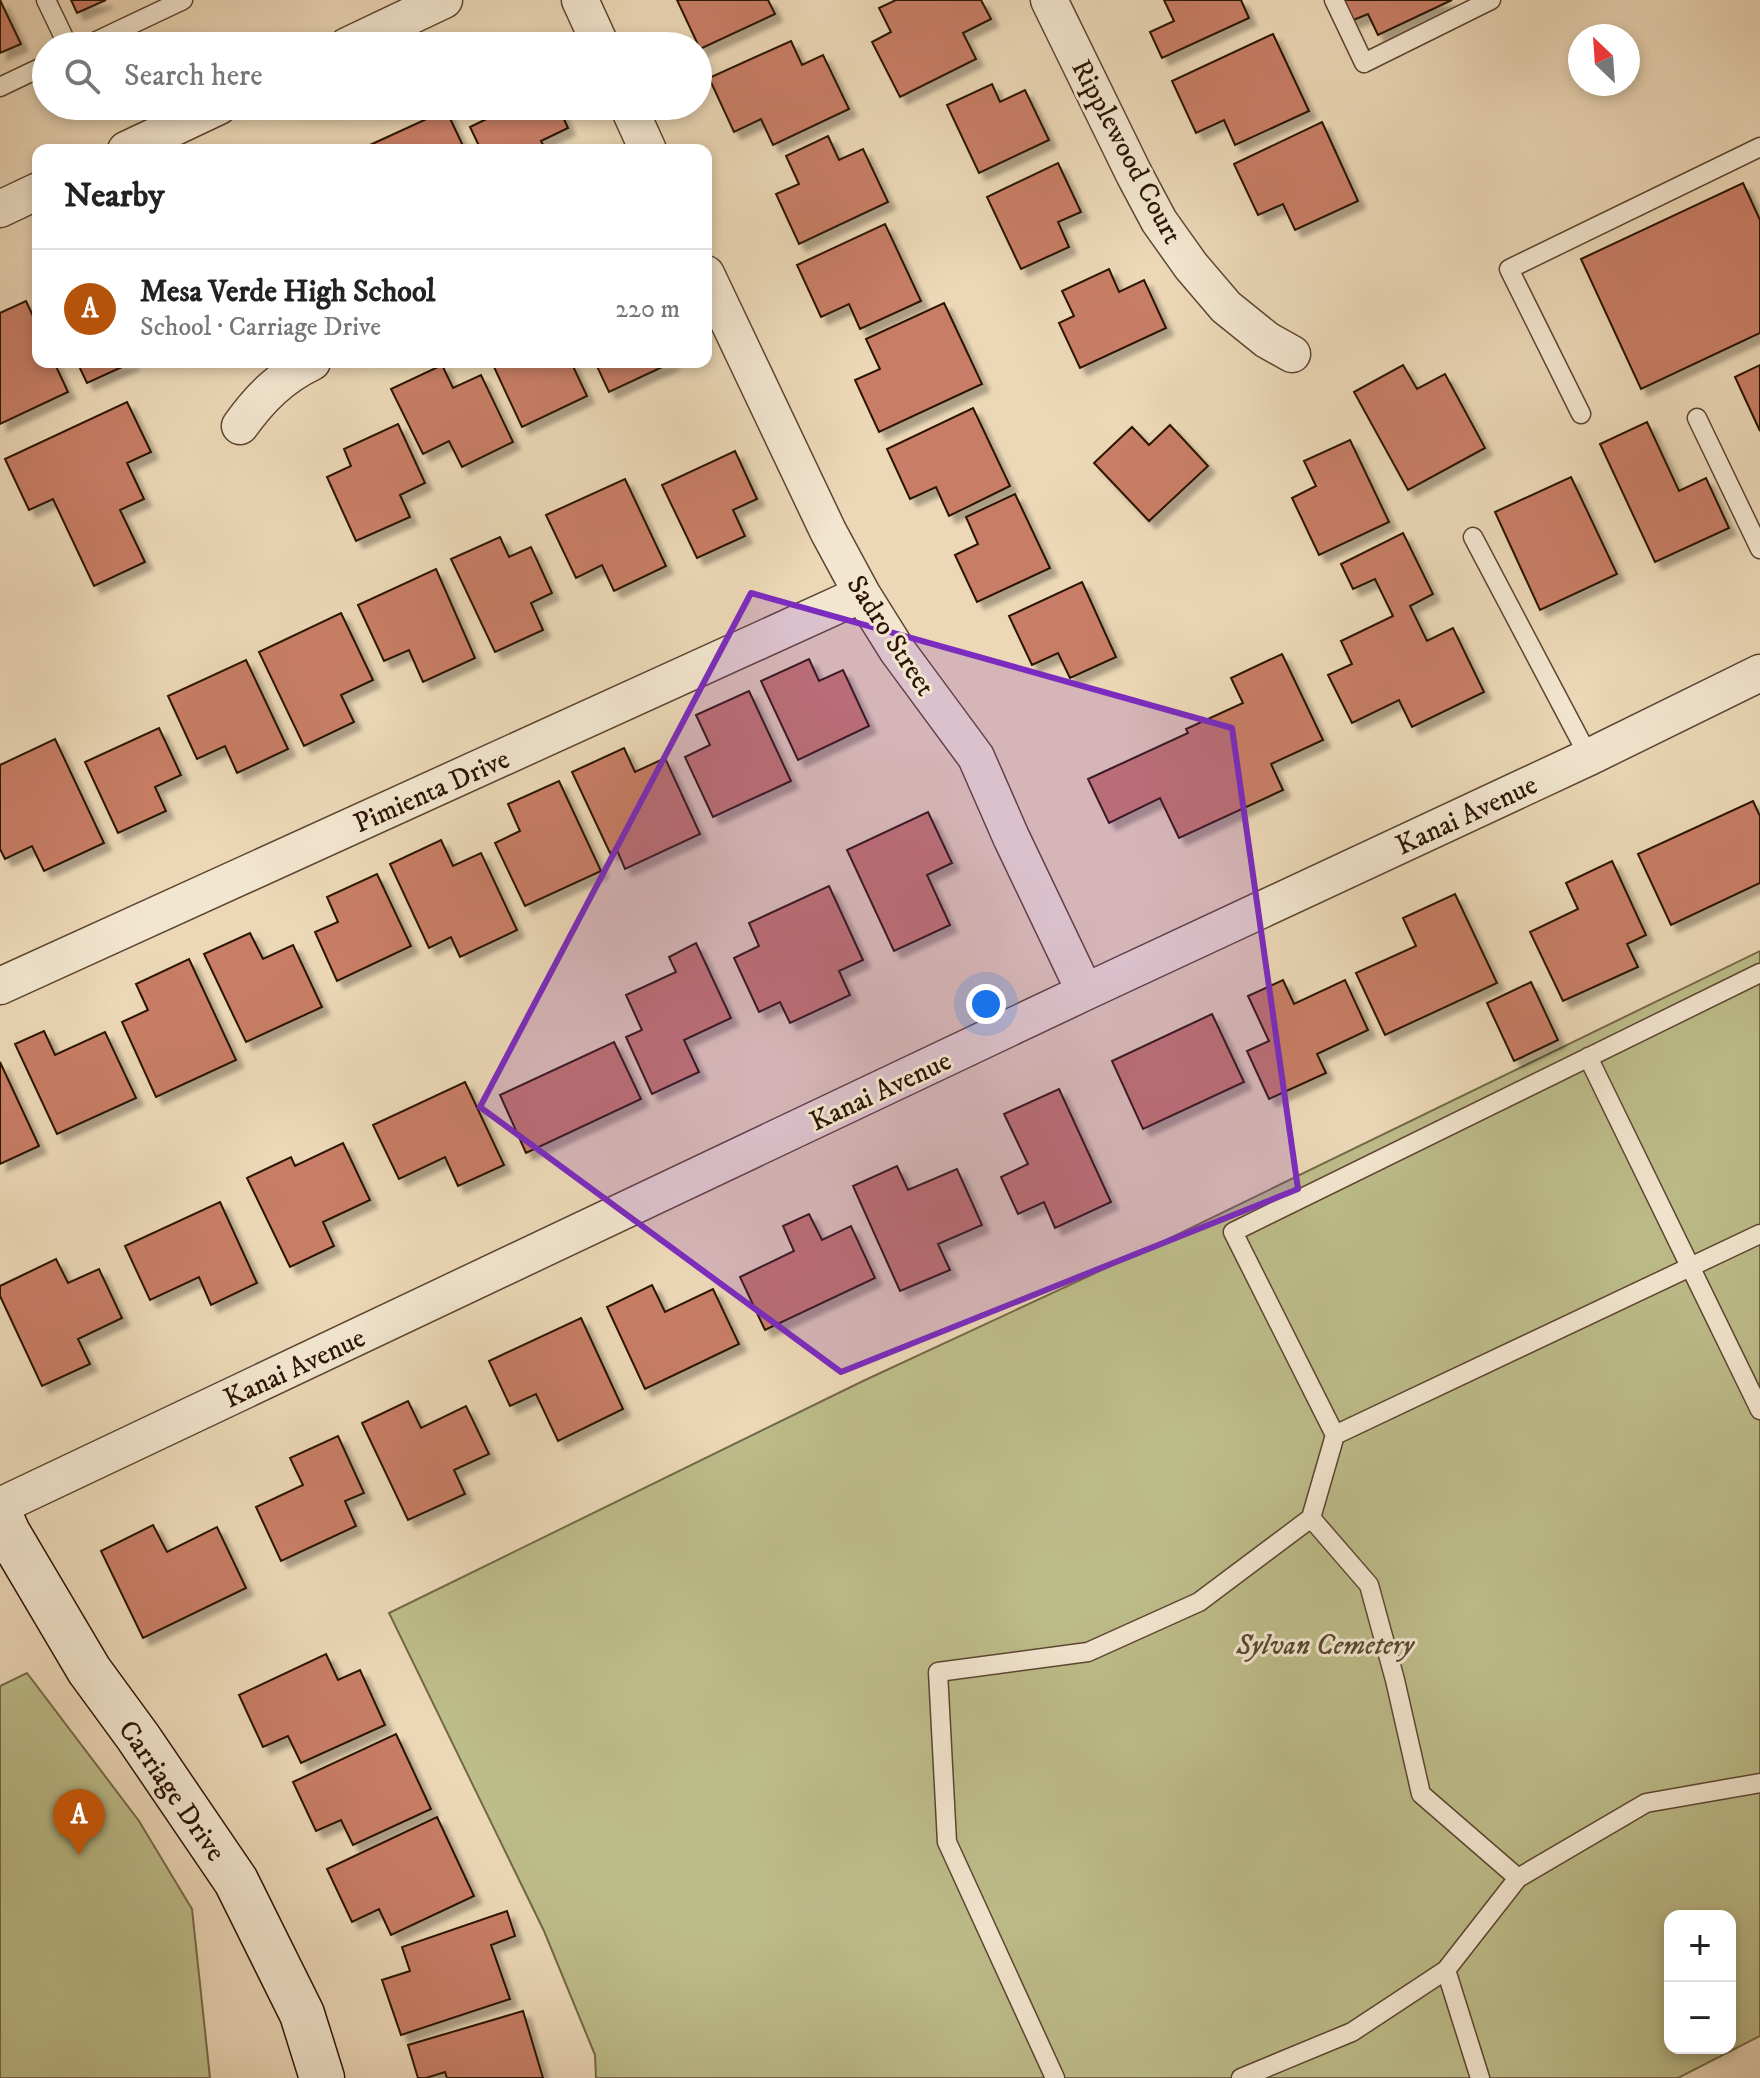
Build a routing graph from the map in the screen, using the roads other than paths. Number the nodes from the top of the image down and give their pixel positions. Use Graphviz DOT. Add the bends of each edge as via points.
graph roads {
  1 [pos="46,0"];
  2 [pos="183,0"];
  3 [pos="444,0"];
  4 [pos="580,0"];
  5 [pos="1049,0"];
  6 [pos="1334,0"];
  7 [pos="1491,0"];
  8 [pos="61,32"];
  9 [pos="116,32"];
  10 [pos="377,32"];
  11 [pos="595,32"];
  12 [pos="32,72"];
  13 [pos="0,87"];
  14 [pos="189,120"];
  15 [pos="634,120"];
  16 [pos="139,144"];
  17 [pos="645,144"];
  18 [pos="1760,147"];
  19 [pos="32,194"];
  20 [pos="0,209"];
  21 [pos="712,287"];
  22 [pos="1292,354"];
  23 [pos="302,368"];
  24 [pos="1581,414"];
  25 [pos="1697,418"];
  26 [pos="240,426"];
  27 [pos="1473,537"];
  28 [pos="1760,549"];
  29 [pos="862,594"];
  30 [pos="1760,673"];
  31 [pos="1589,757"];
  32 [pos="1760,973"];
  33 [pos="0,986"];
  34 [pos="1085,992"];
  35 [pos="1588,1057"];
  36 [pos="1760,1234"];
  37 [pos="1691,1267"];
  38 [pos="1760,1410"];
  39 [pos="1335,1435"];
  40 [pos="1311,1518"];
  41 [pos="2,1523"];
  42 [pos="1760,1783"];
  43 [pos="1518,1878"];
  44 [pos="1446,1970"];
  45 [pos="322,2078"];
  46 [pos="1055,2078"];
  47 [pos="1241,2078"];
  48 [pos="1480,2078"];
  1 -- 8 [label="lane"];
  2 -- 9 [label="lane"];
  3 -- 10 [label="street"];
  4 -- 11 [label="street"];
  5 -- 22 [label="street, Ripplewood Court" via="1159,221 1226,307"];
  6 -- 7 [label="lane" via="1364,63"];
  12 -- 13 [label="lane"];
  14 -- 16 [label="street"];
  15 -- 17 [label="street"];
  18 -- 24 [label="lane" via="1509,269"];
  19 -- 20 [label="street"];
  21 -- 29 [label="street, Sadro Street"];
  23 -- 26 [label="street" via="279,382"];
  25 -- 28 [label="lane"];
  27 -- 31 [label="lane"];
  29 -- 33 [label="street, Pimienta Drive"];
  29 -- 34 [label="street, Sadro Street" via="976,757"];
  30 -- 31 [label="street, Kanai Avenue"];
  31 -- 34 [label="street, Kanai Avenue"];
  32 -- 35 [label="lane"];
  34 -- 41 [label="street, Kanai Avenue"];
  35 -- 37 [label="lane"];
  35 -- 39 [label="lane" via="1233,1232"];
  36 -- 37 [label="lane"];
  37 -- 38 [label="lane"];
  37 -- 39 [label="lane"];
  39 -- 40 [label="lane"];
  40 -- 43 [label="lane" via="1369,1585 1421,1794"];
  40 -- 46 [label="lane" via="1199,1602 1088,1652 938,1672 947,1842"];
  41 -- 45 [label="street, Carriage Drive" via="89,1670 236,1881 302,2014"];
  42 -- 43 [label="lane" via="1646,1803"];
  43 -- 44 [label="lane"];
  44 -- 47 [label="lane" via="1352,2032"];
  44 -- 48 [label="lane"];
}
